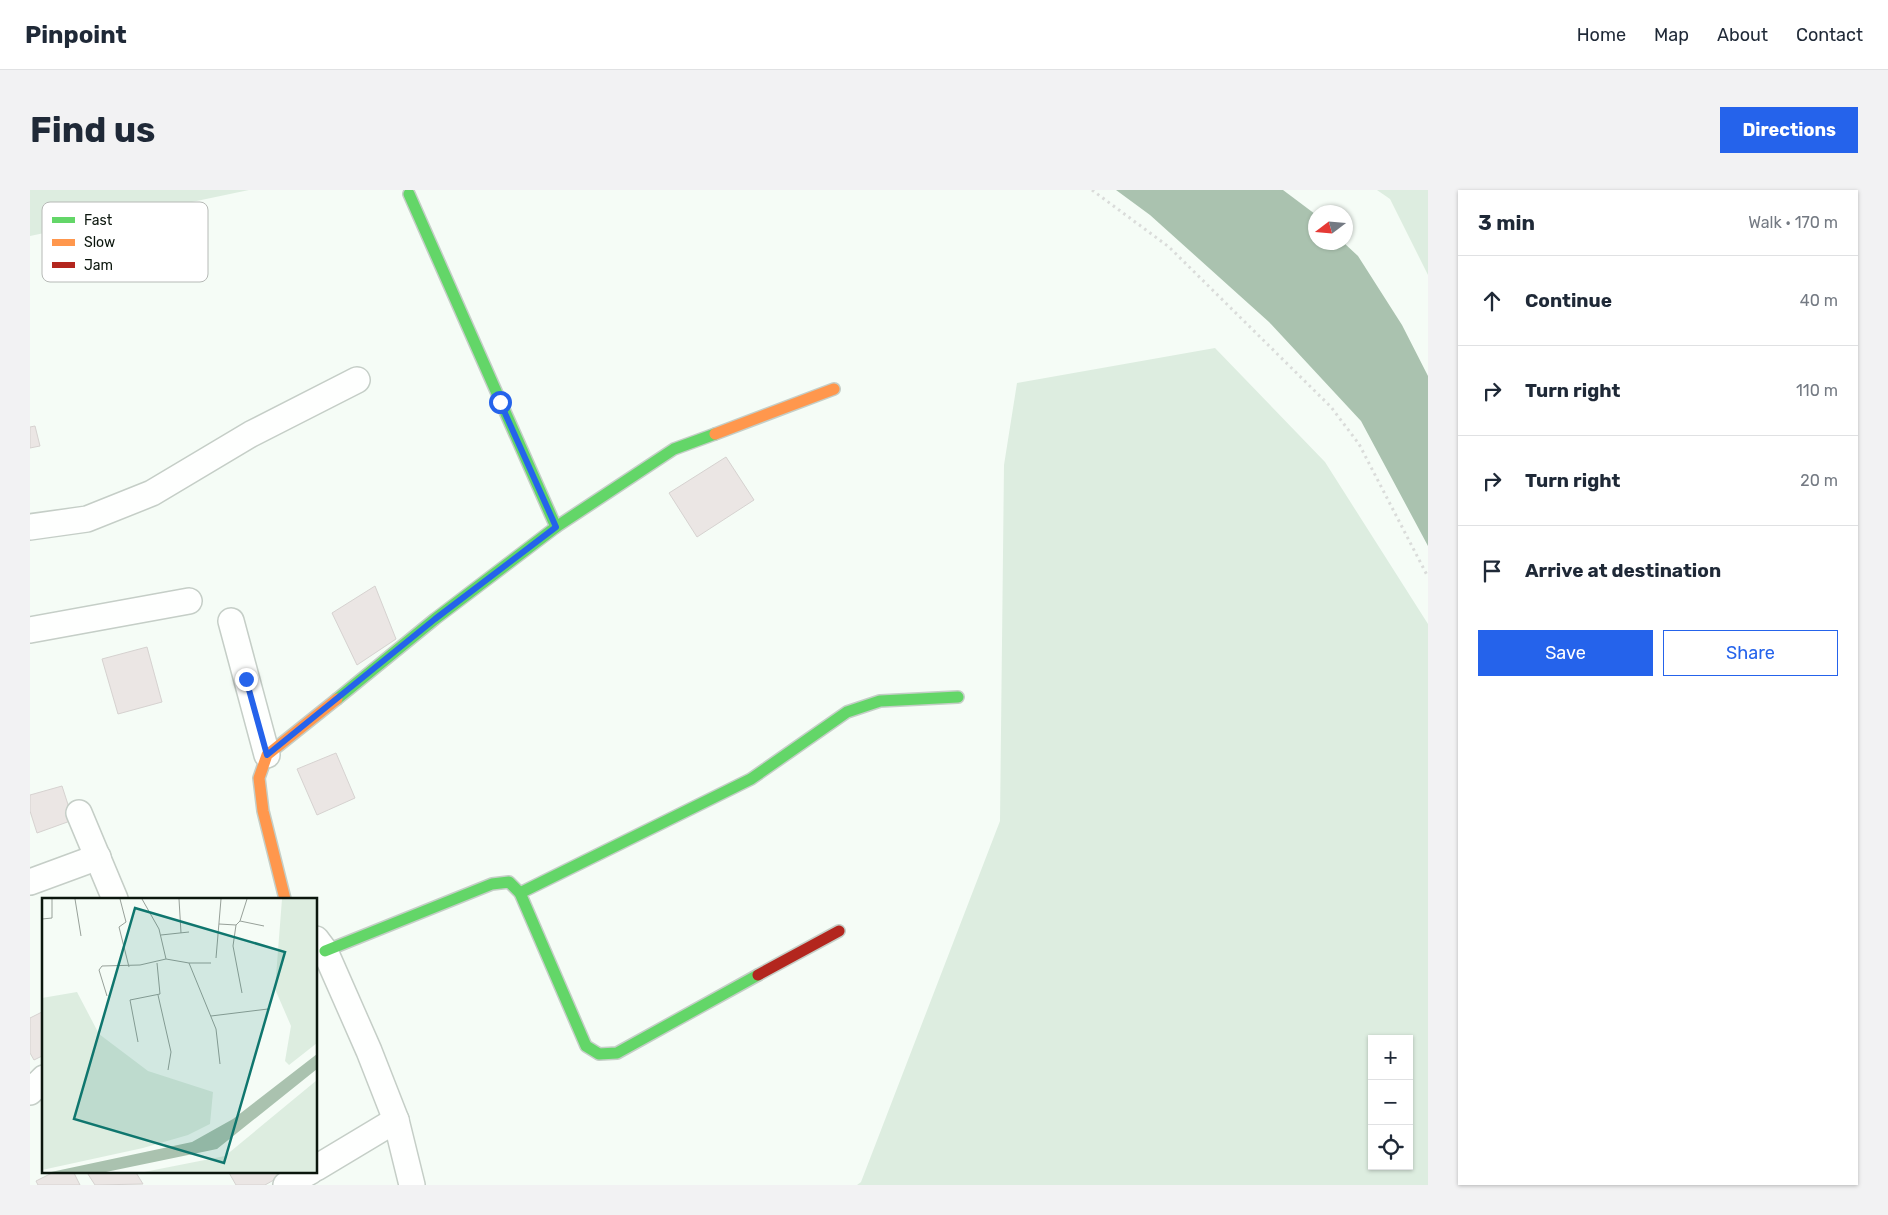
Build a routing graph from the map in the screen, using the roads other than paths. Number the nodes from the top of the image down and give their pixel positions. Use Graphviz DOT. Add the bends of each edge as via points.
graph roads {
  1 [pos="409,194"];
  2 [pos="358,380"];
  3 [pos="834,389"];
  4 [pos="30,527"];
  5 [pos="556,527"];
  6 [pos="190,600"];
  7 [pos="231,621"];
  8 [pos="30,630"];
  9 [pos="958,697"];
  10 [pos="267,755"];
  11 [pos="80,813"];
  12 [pos="98,857"];
  13 [pos="30,882"];
  14 [pos="520,893"];
  15 [pos="115,898"];
  16 [pos="285,898"];
  17 [pos="839,931"];
  18 [pos="321,945"];
  19 [pos="42,1080"];
  20 [pos="30,1092"];
  21 [pos="396,1120"];
  22 [pos="318,1167"];
  23 [pos="309,1172"];
  24 [pos="286,1185"];
  25 [pos="412,1185"];
  1 -- 5 [label="street"];
  2 -- 4 [label="street" via="251,434 152,492 88,519"];
  3 -- 5 [label="street" via="674,449"];
  5 -- 10 [label="street" via="427,625"];
  6 -- 8 [label="street"];
  7 -- 10 [label="street"];
  9 -- 14 [label="street" via="880,701 847,712 751,779"];
  10 -- 16 [label="street" via="259,778 263,811"];
  11 -- 12 [label="street"];
  12 -- 13 [label="street"];
  12 -- 15 [label="street"];
  14 -- 17 [label="street" via="586,1046 599,1054 616,1053"];
  14 -- 18 [label="street" via="510,882 492,884"];
  18 -- 21 [label="street"];
  19 -- 20 [label="street"];
  21 -- 22 [label="street"];
  21 -- 25 [label="street"];
  23 -- 24 [label="street"];
}
